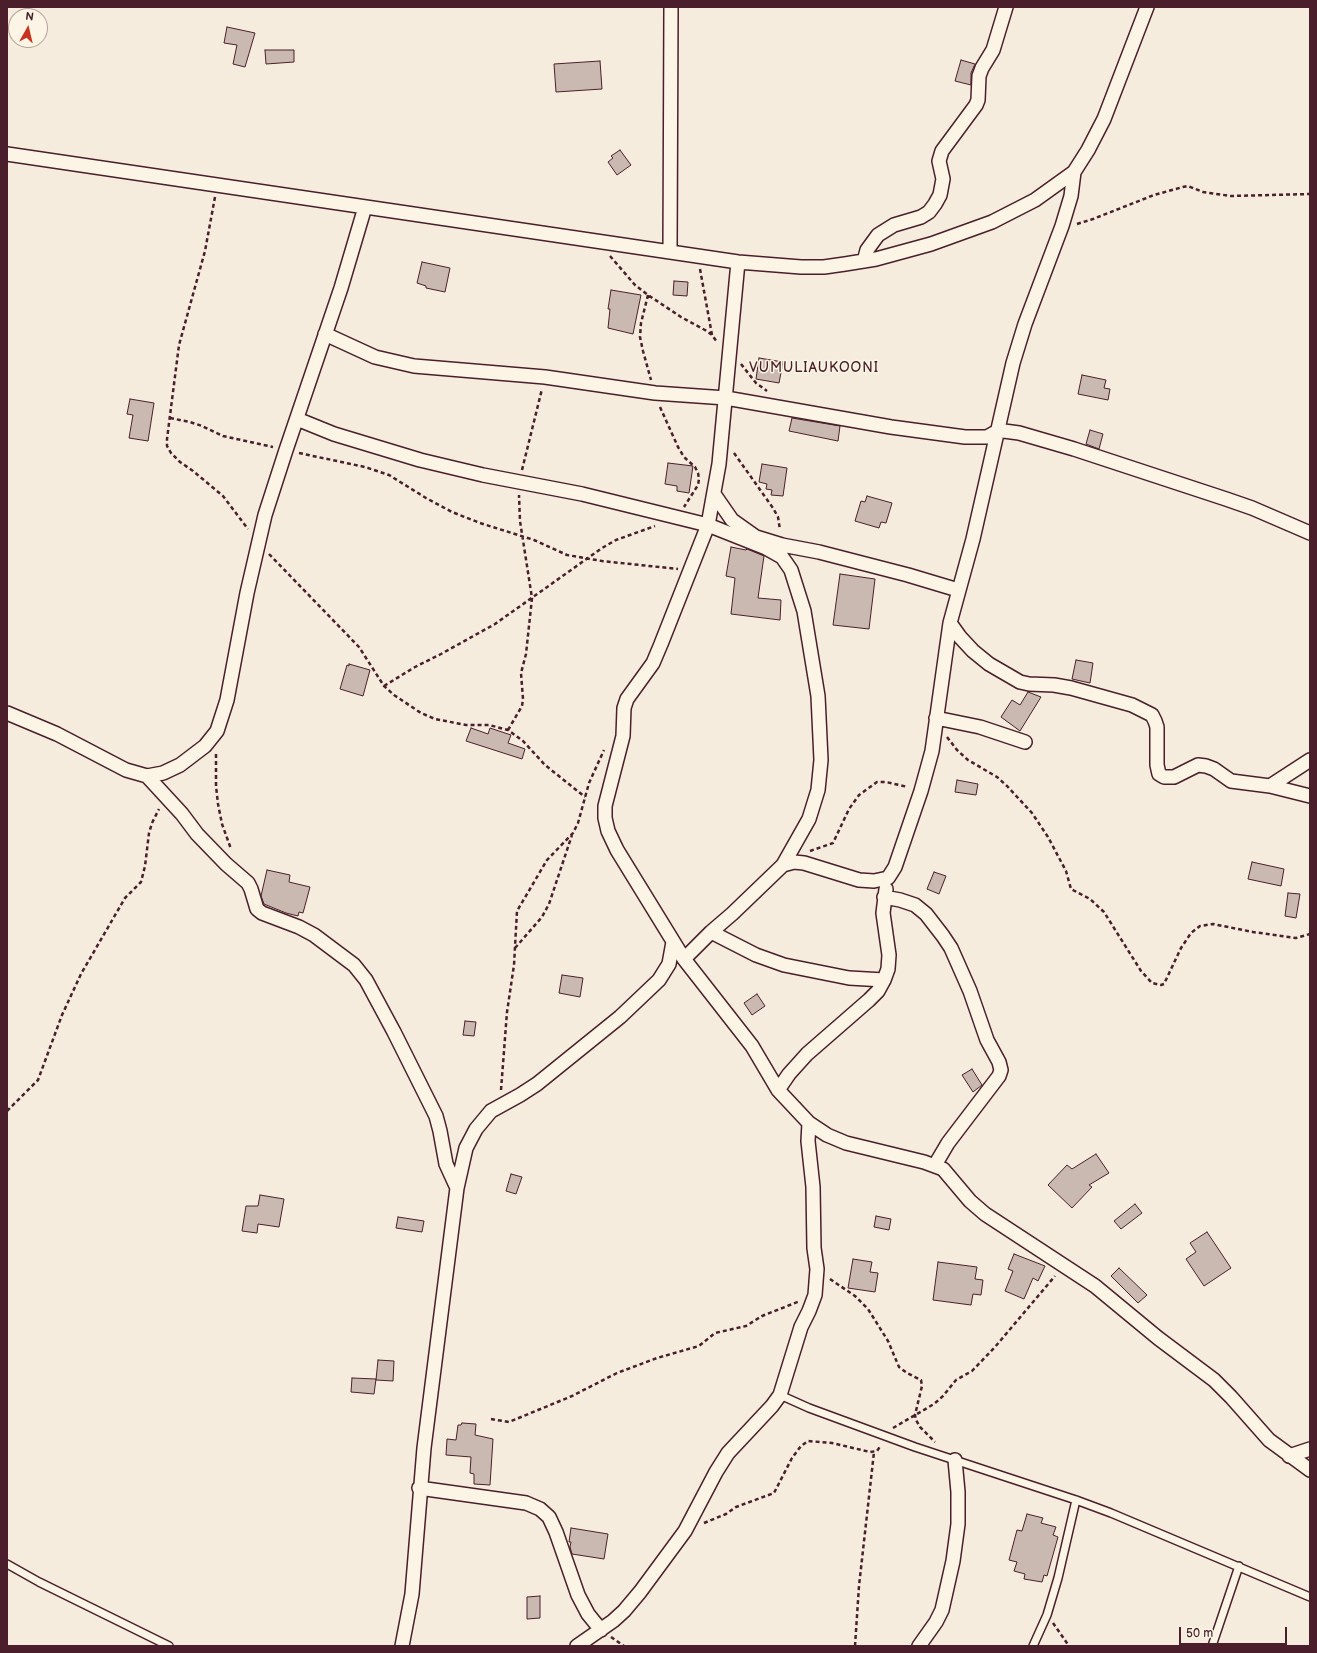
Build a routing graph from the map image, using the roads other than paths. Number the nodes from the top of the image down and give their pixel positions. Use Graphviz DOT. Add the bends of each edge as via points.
graph roads {
  1 [pos="671,7"];
  2 [pos="1006,7"];
  3 [pos="1147,7"];
  4 [pos="7,154"];
  5 [pos="1074,172"];
  6 [pos="365,208"];
  7 [pos="670,251"];
  8 [pos="864,261"];
  9 [pos="738,262"];
  10 [pos="325,334"];
  11 [pos="726,398"];
  12 [pos="297,420"];
  13 [pos="996,432"];
  14 [pos="714,494"];
  15 [pos="708,525"];
  16 [pos="1310,533"];
  17 [pos="958,590"];
  18 [pos="950,623"];
  19 [pos="7,713"];
  20 [pos="938,718"];
  21 [pos="1025,742"];
  22 [pos="1310,760"];
  23 [pos="147,776"];
  24 [pos="1270,786"];
  25 [pos="1310,796"];
  26 [pos="788,864"];
  27 [pos="888,878"];
  28 [pos="884,898"];
  29 [pos="711,932"];
  30 [pos="673,942"];
  31 [pos="684,960"];
  32 [pos="884,980"];
  33 [pos="778,1090"];
  34 [pos="809,1123"];
  35 [pos="935,1165"];
  36 [pos="457,1188"];
  37 [pos="780,1395"];
  38 [pos="1310,1449"];
  39 [pos="1289,1456"];
  40 [pos="954,1460"];
  41 [pos="1310,1470"];
  42 [pos="420,1488"];
  43 [pos="1076,1500"];
  44 [pos="7,1564"];
  45 [pos="1239,1566"];
  46 [pos="1310,1597"];
  47 [pos="602,1630"];
  48 [pos="169,1646"];
  49 [pos="402,1646"];
  50 [pos="577,1646"];
  51 [pos="919,1646"];
  52 [pos="1033,1646"];
  53 [pos="1212,1646"];
  1 -- 7 [label="street"];
  2 -- 8 [label="street" via="993,50 982,68 976,105 942,151 939,160 943,179 940,195 935,204 921,217 894,225 878,235 867,250"];
  3 -- 5 [label="street" via="1104,119"];
  4 -- 6 [label="street"];
  5 -- 8 [label="street" via="1035,200 992,222 931,244"];
  5 -- 13 [label="street" via="1071,196 1062,226 1024,324"];
  6 -- 7 [label="street"];
  6 -- 10 [label="street"];
  7 -- 9 [label="street"];
  8 -- 9 [label="street" via="824,267"];
  9 -- 11 [label="street"];
  10 -- 11 [label="street" via="375,357 414,366 545,377 655,393"];
  10 -- 12 [label="street"];
  11 -- 13 [label="street" via="950,435 982,438"];
  11 -- 14 [label="street"];
  12 -- 15 [label="street" via="420,460 582,494"];
  12 -- 23 [label="street" via="258,542 228,700 217,731 205,746 180,765 163,773"];
  13 -- 16 [label="street" via="1019,433 1074,449 1245,506"];
  13 -- 17 [label="street" via="973,539"];
  14 -- 15 [label="street"];
  14 -- 17 [label="street" via="732,520 756,536"];
  15 -- 26 [label="street" via="782,557 791,570 804,611 818,696 821,760 818,790 809,819"];
  15 -- 30 [label="street" via="653,663 627,699 624,708 623,736 605,806 608,831 616,850"];
  17 -- 18 [label="street"];
  18 -- 20 [label="street"];
  18 -- 24 [label="street" via="973,651 1020,682 1071,688 1132,705 1152,716 1157,727 1157,765 1159,774 1164,777 1174,777 1198,765 1214,769 1231,781"];
  19 -- 23 [label="street" via="57,734 126,770"];
  20 -- 21 [label="street" via="980,727"];
  20 -- 27 [label="street" via="921,791 895,866"];
  22 -- 24 [label="street"];
  23 -- 36 [label="street" via="226,864 248,883 257,909 314,935 354,965 366,980 436,1116 446,1164"];
  24 -- 25 [label="street"];
  26 -- 27 [label="street" via="816,866 859,880 874,881"];
  26 -- 29 [label="street"];
  27 -- 28 [label="street"];
  28 -- 32 [label="street" via="883,913 889,955"];
  28 -- 35 [label="street" via="915,905 926,914 943,936 951,948 1001,1070"];
  29 -- 31 [label="street"];
  29 -- 32 [label="street" via="756,955 784,964 849,978"];
  30 -- 31 [label="street"];
  30 -- 36 [label="street" via="671,958 665,972 620,1017 537,1084 491,1111 476,1129 466,1148"];
  31 -- 33 [label="street" via="752,1046"];
  32 -- 33 [label="street" via="869,1000 807,1054"];
  33 -- 34 [label="street"];
  34 -- 35 [label="street" via="826,1135 846,1143"];
  34 -- 37 [label="street" via="817,1269 815,1295 801,1327"];
  35 -- 39 [label="street" via="946,1172 970,1202 985,1214 1095,1286 1214,1380 1269,1440"];
  36 -- 42 [label="street"];
  37 -- 40 [label="lane" via="809,1408"];
  37 -- 47 [label="street" via="728,1453 674,1548 624,1611"];
  38 -- 39 [label="street"];
  39 -- 41 [label="street"];
  40 -- 43 [label="lane"];
  40 -- 51 [label="street" via="958,1524 953,1561 942,1610"];
  42 -- 47 [label="street" via="526,1503 540,1509 549,1518 556,1532 578,1595 588,1614"];
  42 -- 49 [label="street" via="412,1594"];
  43 -- 45 [label="lane"];
  43 -- 52 [label="lane" via="1058,1578 1047,1615"];
  44 -- 48 [label="lane"];
  45 -- 46 [label="lane"];
  45 -- 53 [label="lane"];
  47 -- 50 [label="street"];
}
